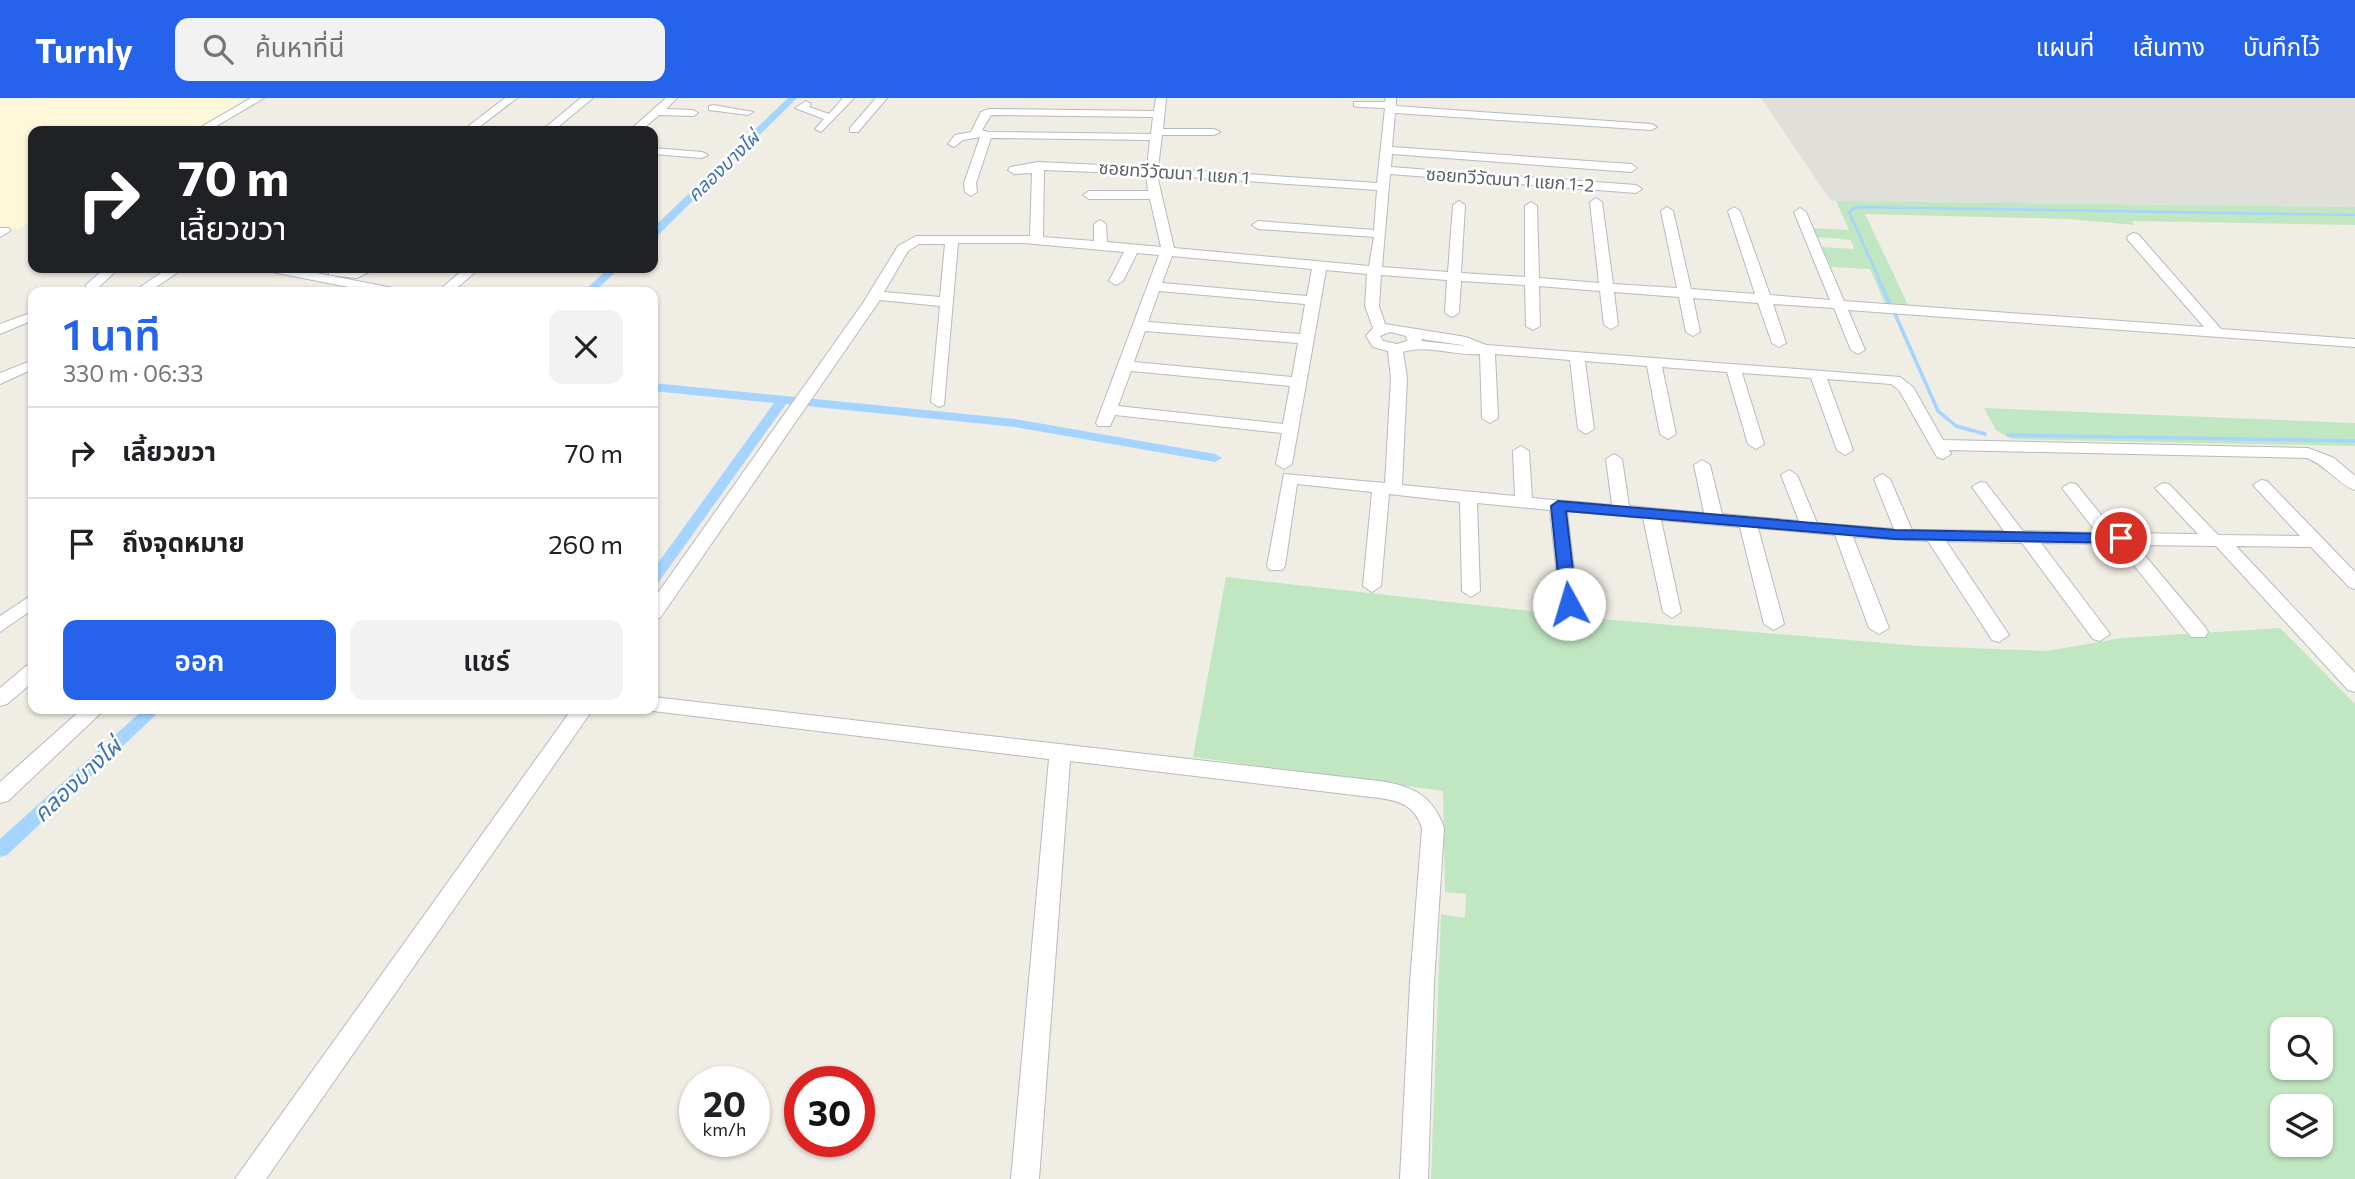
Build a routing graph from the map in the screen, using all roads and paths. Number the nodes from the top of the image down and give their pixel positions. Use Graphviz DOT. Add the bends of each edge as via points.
graph roads {
  1 [pos="259,98"];
  2 [pos="512,98"];
  3 [pos="588,98"];
  4 [pos="672,98"];
  5 [pos="723,98"];
  6 [pos="849,98"];
  7 [pos="882,98"];
  8 [pos="1123,98"];
  9 [pos="1161,98"];
  10 [pos="806,104"];
  11 [pos="1358,104"];
  12 [pos="1390,104"];
  13 [pos="656,112"];
  14 [pos="748,112"];
  15 [pos="693,113"];
  16 [pos="1121,113"];
  17 [pos="1158,114"];
  18 [pos="831,118"];
  19 [pos="209,126"];
  20 [pos="474,126"];
  21 [pos="552,126"];
  22 [pos="640,126"];
  23 [pos="1651,127"];
  24 [pos="821,129"];
  25 [pos="854,131"];
  26 [pos="1213,132"];
  27 [pos="981,134"];
  28 [pos="1155,134"];
  29 [pos="954,144"];
  30 [pos="1386,150"];
  31 [pos="658,151"];
  32 [pos="702,155"];
  33 [pos="1038,164"];
  34 [pos="1631,168"];
  35 [pos="1014,170"];
  36 [pos="1385,170"];
  37 [pos="1151,171"];
  38 [pos="1383,187"];
  39 [pos="1636,189"];
  40 [pos="971,192"];
  41 [pos="1089,195"];
  42 [pos="1154,195"];
  43 [pos="1596,202"];
  44 [pos="1459,205"];
  45 [pos="1531,206"];
  46 [pos="1667,211"];
  47 [pos="1734,211"];
  48 [pos="1800,212"];
  49 [pos="1100,224"];
  50 [pos="1380,234"];
  51 [pos="1256,236"];
  52 [pos="2133,237"];
  53 [pos="952,238"];
  54 [pos="1036,240"];
  55 [pos="1100,247"];
  56 [pos="1132,249"];
  57 [pos="1166,252"];
  58 [pos="1320,264"];
  59 [pos="1373,270"];
  60 [pos="108,273"];
  61 [pos="169,273"];
  62 [pos="295,273"];
  63 [pos="466,273"];
  64 [pos="1453,274"];
  65 [pos="1532,280"];
  66 [pos="332,281"];
  67 [pos="1116,281"];
  68 [pos="1156,286"];
  69 [pos="1606,286"];
  70 [pos="92,287"];
  71 [pos="148,287"];
  72 [pos="324,287"];
  73 [pos="365,287"];
  74 [pos="450,287"];
  75 [pos="1685,292"];
  76 [pos="876,295"];
  77 [pos="1762,299"];
  78 [pos="1313,301"];
  79 [pos="946,302"];
  80 [pos="1841,305"];
  81 [pos="1452,313"];
  82 [pos="28,317"];
  83 [pos="1611,325"];
  84 [pos="1141,326"];
  85 [pos="1533,326"];
  86 [pos="1381,328"];
  87 [pos="0,330"];
  88 [pos="1693,332"];
  89 [pos="2217,333"];
  90 [pos="1414,338"];
  91 [pos="1306,340"];
  92 [pos="2355,343"];
  93 [pos="1779,344"];
  94 [pos="1395,349"];
  95 [pos="1485,349"];
  96 [pos="1858,350"];
  97 [pos="1577,356"];
  98 [pos="1653,361"];
  99 [pos="28,365"];
  100 [pos="1127,366"];
  101 [pos="1733,367"];
  102 [pos="1818,373"];
  103 [pos="0,379"];
  104 [pos="1299,382"];
  105 [pos="939,402"];
  106 [pos="1490,418"];
  107 [pos="1290,429"];
  108 [pos="1586,429"];
  109 [pos="1668,434"];
  110 [pos="1756,444"];
  111 [pos="1844,450"];
  112 [pos="1521,451"];
  113 [pos="1614,459"];
  114 [pos="1284,464"];
  115 [pos="1702,464"];
  116 [pos="1789,475"];
  117 [pos="1882,480"];
  118 [pos="2261,485"];
  119 [pos="2355,485"];
  120 [pos="1980,487"];
  121 [pos="1387,488"];
  122 [pos="2070,488"];
  123 [pos="2163,488"];
  124 [pos="1468,498"];
  125 [pos="1524,503"];
  126 [pos="1558,506"];
  127 [pos="1621,511"];
  128 [pos="1651,514"];
  129 [pos="1714,519"];
  130 [pos="1748,522"];
  131 [pos="1810,527"];
  132 [pos="1842,530"];
  133 [pos="1905,534"];
  134 [pos="1932,534"];
  135 [pos="2021,536"];
  136 [pos="2116,538"];
  137 [pos="2216,540"];
  138 [pos="2316,542"];
  139 [pos="1276,566"];
  140 [pos="2355,583"];
  141 [pos="1372,586"];
  142 [pos="1471,591"];
  143 [pos="28,604"];
  144 [pos="1569,604"];
  145 [pos="658,607"];
  146 [pos="1672,612"];
  147 [pos="1774,624"];
  148 [pos="0,626"];
  149 [pos="1879,628"];
  150 [pos="2198,632"];
  151 [pos="2100,634"];
  152 [pos="1999,635"];
  153 [pos="28,675"];
  154 [pos="2355,685"];
  155 [pos="0,699"];
  156 [pos="658,705"];
  157 [pos="89,714"];
  158 [pos="579,714"];
  159 [pos="1062,752"];
  160 [pos="0,795"];
  161 [pos="249,1179"];
  162 [pos="1025,1179"];
  163 [pos="1414,1179"];
  1 -- 19 [label="street"];
  2 -- 20 [label="street"];
  3 -- 21 [label="street"];
  4 -- 13 [label="street"];
  5 -- 14 [label="street" via="710,111"];
  6 -- 18 [label="street"];
  7 -- 25 [label="street"];
  8 -- 16 [label="street"];
  9 -- 17 [label="street"];
  10 -- 18 [label="street" via="800,108"];
  11 -- 12 [label="street"];
  12 -- 23 [label="street"];
  12 -- 30 [label="street"];
  13 -- 15 [label="street"];
  13 -- 22 [label="street"];
  16 -- 17 [label="street"];
  16 -- 27 [label="street" via="989,112 982,118"];
  17 -- 28 [label="street"];
  18 -- 24 [label="street"];
  26 -- 28 [label="street"];
  27 -- 28 [label="street"];
  27 -- 29 [label="street" via="959,137"];
  27 -- 40 [label="street"];
  28 -- 37 [label="street"];
  30 -- 34 [label="street"];
  30 -- 36 [label="street"];
  31 -- 32 [label="street"];
  33 -- 35 [label="street, ซอยทวีวัฒนา 1 แยก 1"];
  33 -- 37 [label="street, ซอยทวีวัฒนา 1 แยก 1"];
  33 -- 54 [label="street"];
  36 -- 38 [label="street"];
  36 -- 39 [label="street, ซอยทวีวัฒนา 1 แยก 1-2"];
  37 -- 38 [label="street, ซอยทวีวัฒนา 1 แยก 1"];
  37 -- 42 [label="street"];
  38 -- 50 [label="street"];
  41 -- 42 [label="street"];
  42 -- 57 [label="street" via="1167,238"];
  43 -- 69 [label="street"];
  44 -- 64 [label="street"];
  45 -- 65 [label="street"];
  46 -- 75 [label="street"];
  47 -- 77 [label="street"];
  48 -- 80 [label="street"];
  49 -- 55 [label="street"];
  50 -- 51 [label="street"];
  50 -- 59 [label="street"];
  51 -- 57 [label="street"];
  51 -- 58 [label="street"];
  52 -- 89 [label="street"];
  53 -- 54 [label="street"];
  53 -- 76 [label="street" via="908,244"];
  53 -- 79 [label="street"];
  54 -- 55 [label="street"];
  55 -- 56 [label="street"];
  56 -- 57 [label="street"];
  56 -- 67 [label="street"];
  57 -- 68 [label="street"];
  58 -- 59 [label="street"];
  58 -- 78 [label="street"];
  59 -- 64 [label="street"];
  59 -- 86 [label="street" via="1370,311"];
  60 -- 70 [label="street"];
  61 -- 71 [label="street"];
  62 -- 66 [label="street"];
  63 -- 74 [label="street"];
  64 -- 65 [label="street"];
  64 -- 81 [label="street"];
  65 -- 69 [label="street"];
  65 -- 85 [label="street"];
  66 -- 72 [label="street"];
  66 -- 73 [label="street"];
  68 -- 78 [label="street"];
  68 -- 84 [label="street"];
  69 -- 75 [label="street"];
  69 -- 83 [label="street"];
  75 -- 77 [label="street"];
  75 -- 88 [label="street"];
  76 -- 79 [label="street"];
  76 -- 145 [label="street"];
  77 -- 80 [label="street"];
  77 -- 93 [label="street"];
  78 -- 91 [label="street"];
  79 -- 105 [label="street"];
  80 -- 89 [label="street"];
  80 -- 96 [label="street"];
  82 -- 87 [label="street"];
  84 -- 91 [label="street"];
  84 -- 100 [label="street"];
  86 -- 90 [label="street" via="1395,327"];
  86 -- 94 [label="street" via="1374,332 1374,340"];
  89 -- 92 [label="street"];
  90 -- 94 [label="street"];
  90 -- 95 [label="street" via="1466,341"];
  91 -- 104 [label="street"];
  94 -- 121 [label="street" via="1399,378"];
  95 -- 97 [label="street"];
  95 -- 106 [label="street"];
  97 -- 98 [label="street"];
  97 -- 108 [label="street"];
  98 -- 101 [label="street"];
  98 -- 109 [label="street"];
  99 -- 103 [label="street"];
  100 -- 104 [label="street"];
  100 -- 107 [label="street" via="1106,416"];
  101 -- 102 [label="street"];
  101 -- 110 [label="street"];
  102 -- 111 [label="street"];
  102 -- 119 [label="street" via="1895,380 1905,387 1940,449 2308,453 2319,455"];
  104 -- 107 [label="street"];
  107 -- 114 [label="street"];
  112 -- 125 [label="street"];
  113 -- 127 [label="street"];
  115 -- 129 [label="street"];
  116 -- 131 [label="street"];
  117 -- 133 [label="street"];
  118 -- 138 [label="street"];
  120 -- 135 [label="street"];
  121 -- 124 [label="street"];
  121 -- 139 [label="street" via="1290,478"];
  121 -- 141 [label="street"];
  122 -- 136 [label="street"];
  123 -- 137 [label="street"];
  124 -- 125 [label="street"];
  124 -- 142 [label="street"];
  125 -- 126 [label="street"];
  126 -- 127 [label="street"];
  126 -- 144 [label="street"];
  127 -- 128 [label="street"];
  128 -- 129 [label="street"];
  128 -- 146 [label="street"];
  129 -- 130 [label="street"];
  130 -- 131 [label="street"];
  130 -- 147 [label="street"];
  131 -- 132 [label="street"];
  132 -- 133 [label="street"];
  132 -- 149 [label="street"];
  133 -- 134 [label="street"];
  134 -- 135 [label="street"];
  134 -- 152 [label="street"];
  135 -- 136 [label="street"];
  135 -- 151 [label="street"];
  136 -- 137 [label="street"];
  136 -- 150 [label="street"];
  137 -- 138 [label="street"];
  137 -- 154 [label="street"];
  138 -- 140 [label="street"];
  143 -- 148 [label="street"];
  153 -- 155 [label="street"];
  156 -- 159 [label="street"];
  157 -- 160 [label="street"];
  158 -- 161 [label="street"];
  159 -- 162 [label="street"];
  159 -- 163 [label="street" via="1398,793 1430,809 1433,828"];
}
